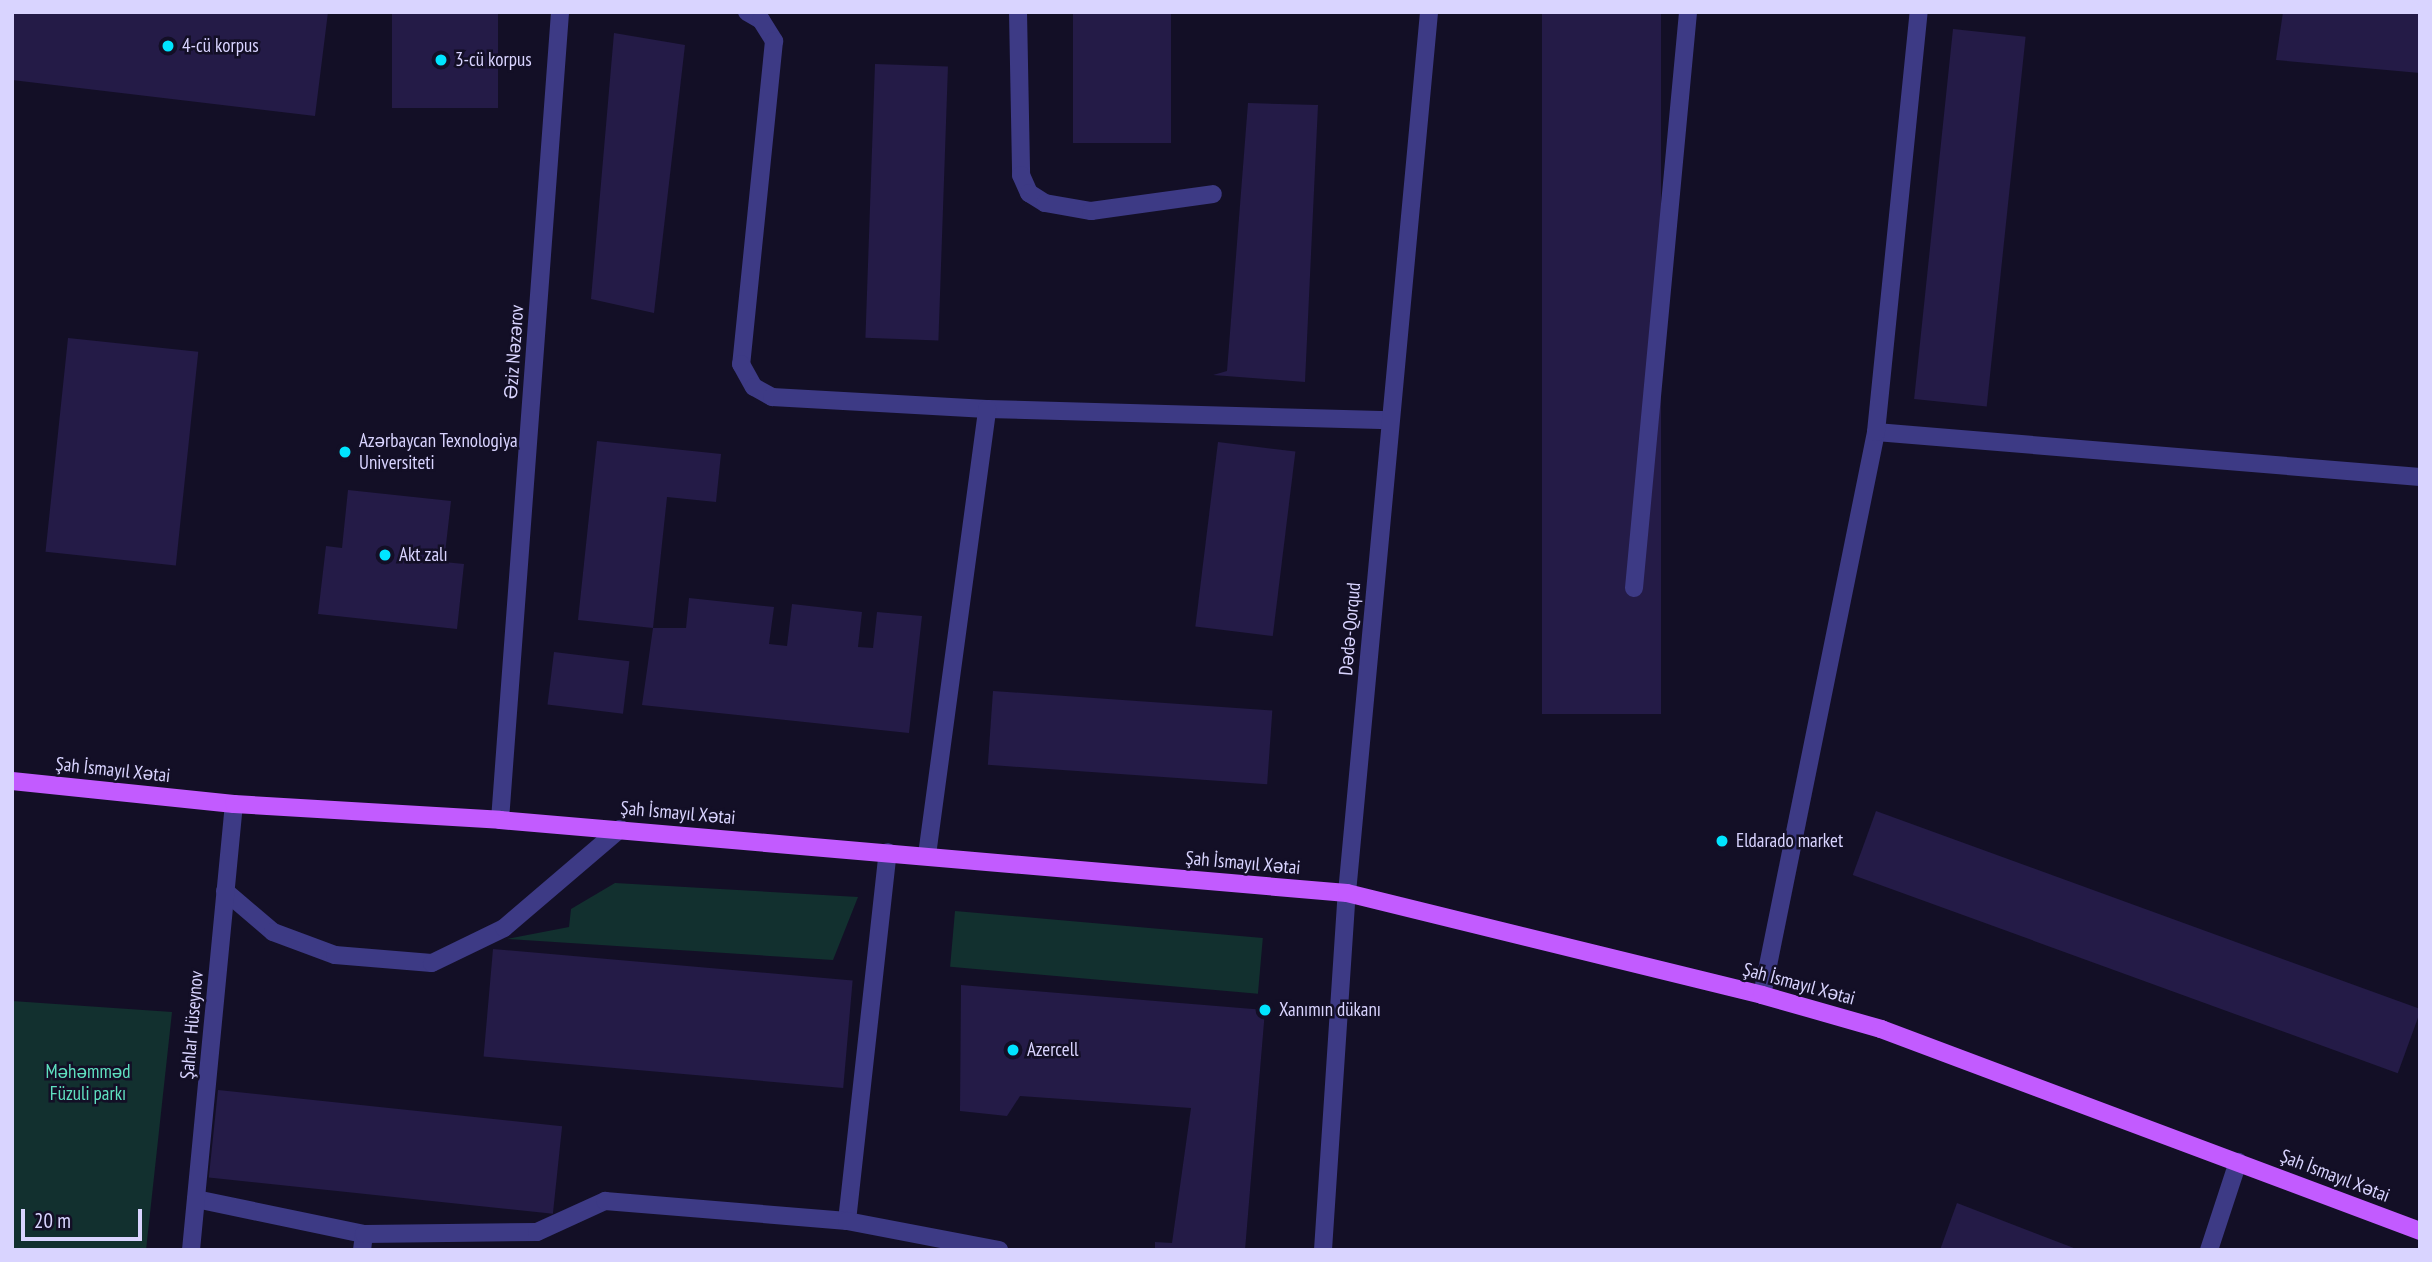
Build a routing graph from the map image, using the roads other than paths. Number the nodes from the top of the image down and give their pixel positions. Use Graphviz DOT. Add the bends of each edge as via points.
graph roads {
  1 [pos="560,12"];
  2 [pos="747,12"];
  3 [pos="1018,12"];
  4 [pos="1429,12"];
  5 [pos="1688,12"];
  6 [pos="1919,12"];
  7 [pos="1213,194"];
  8 [pos="987,409"];
  9 [pos="1390,420"];
  10 [pos="1876,432"];
  11 [pos="2420,477"];
  12 [pos="1634,588"];
  13 [pos="12,781"];
  14 [pos="234,804"];
  15 [pos="500,820"];
  16 [pos="620,830"];
  17 [pos="888,852"];
  18 [pos="927,855"];
  19 [pos="225,891"];
  20 [pos="1347,893"];
  21 [pos="1762,995"];
  22 [pos="2238,1162"];
  23 [pos="197,1199"];
  24 [pos="846,1221"];
  25 [pos="2420,1230"];
  26 [pos="363,1242"];
  27 [pos="191,1250"];
  28 [pos="999,1250"];
  29 [pos="1323,1250"];
  30 [pos="2210,1250"];
  1 -- 15 [label="street, Əziz Nəzərov"];
  2 -- 8 [label="street" via="761,20 774,41 741,365 754,387 772,397"];
  3 -- 7 [label="street" via="1021,175 1029,193 1045,203 1091,211"];
  4 -- 9 [label="street, Dədə-Qorqud"];
  5 -- 12 [label="street"];
  6 -- 10 [label="street"];
  8 -- 9 [label="street"];
  8 -- 18 [label="street"];
  9 -- 20 [label="street, Dədə-Qorqud"];
  10 -- 11 [label="street"];
  10 -- 21 [label="street"];
  13 -- 14 [label="main road, Şah İsmayıl Xətai"];
  14 -- 15 [label="main road, Şah İsmayıl Xətai"];
  14 -- 19 [label="street, Şahlar Hüseynov"];
  15 -- 16 [label="main road, Şah İsmayıl Xətai"];
  16 -- 17 [label="main road, Şah İsmayıl Xətai"];
  16 -- 19 [label="street" via="504,929 432,963 335,955 273,933"];
  17 -- 18 [label="main road, Şah İsmayıl Xətai"];
  17 -- 24 [label="street"];
  18 -- 20 [label="main road, Şah İsmayıl Xətai"];
  19 -- 23 [label="street, Şahlar Hüseynov"];
  20 -- 21 [label="main road, Şah İsmayıl Xətai"];
  20 -- 29 [label="street, Dədə-Qorqud"];
  21 -- 22 [label="main road, Şah İsmayıl Xətai" via="1881,1029"];
  22 -- 25 [label="main road, Şah İsmayıl Xətai"];
  22 -- 30 [label="street"];
  23 -- 26 [label="street"];
  23 -- 27 [label="street, Şahlar Hüseynov"];
  24 -- 26 [label="street" via="605,1201 537,1232"];
  24 -- 28 [label="street"];
}
